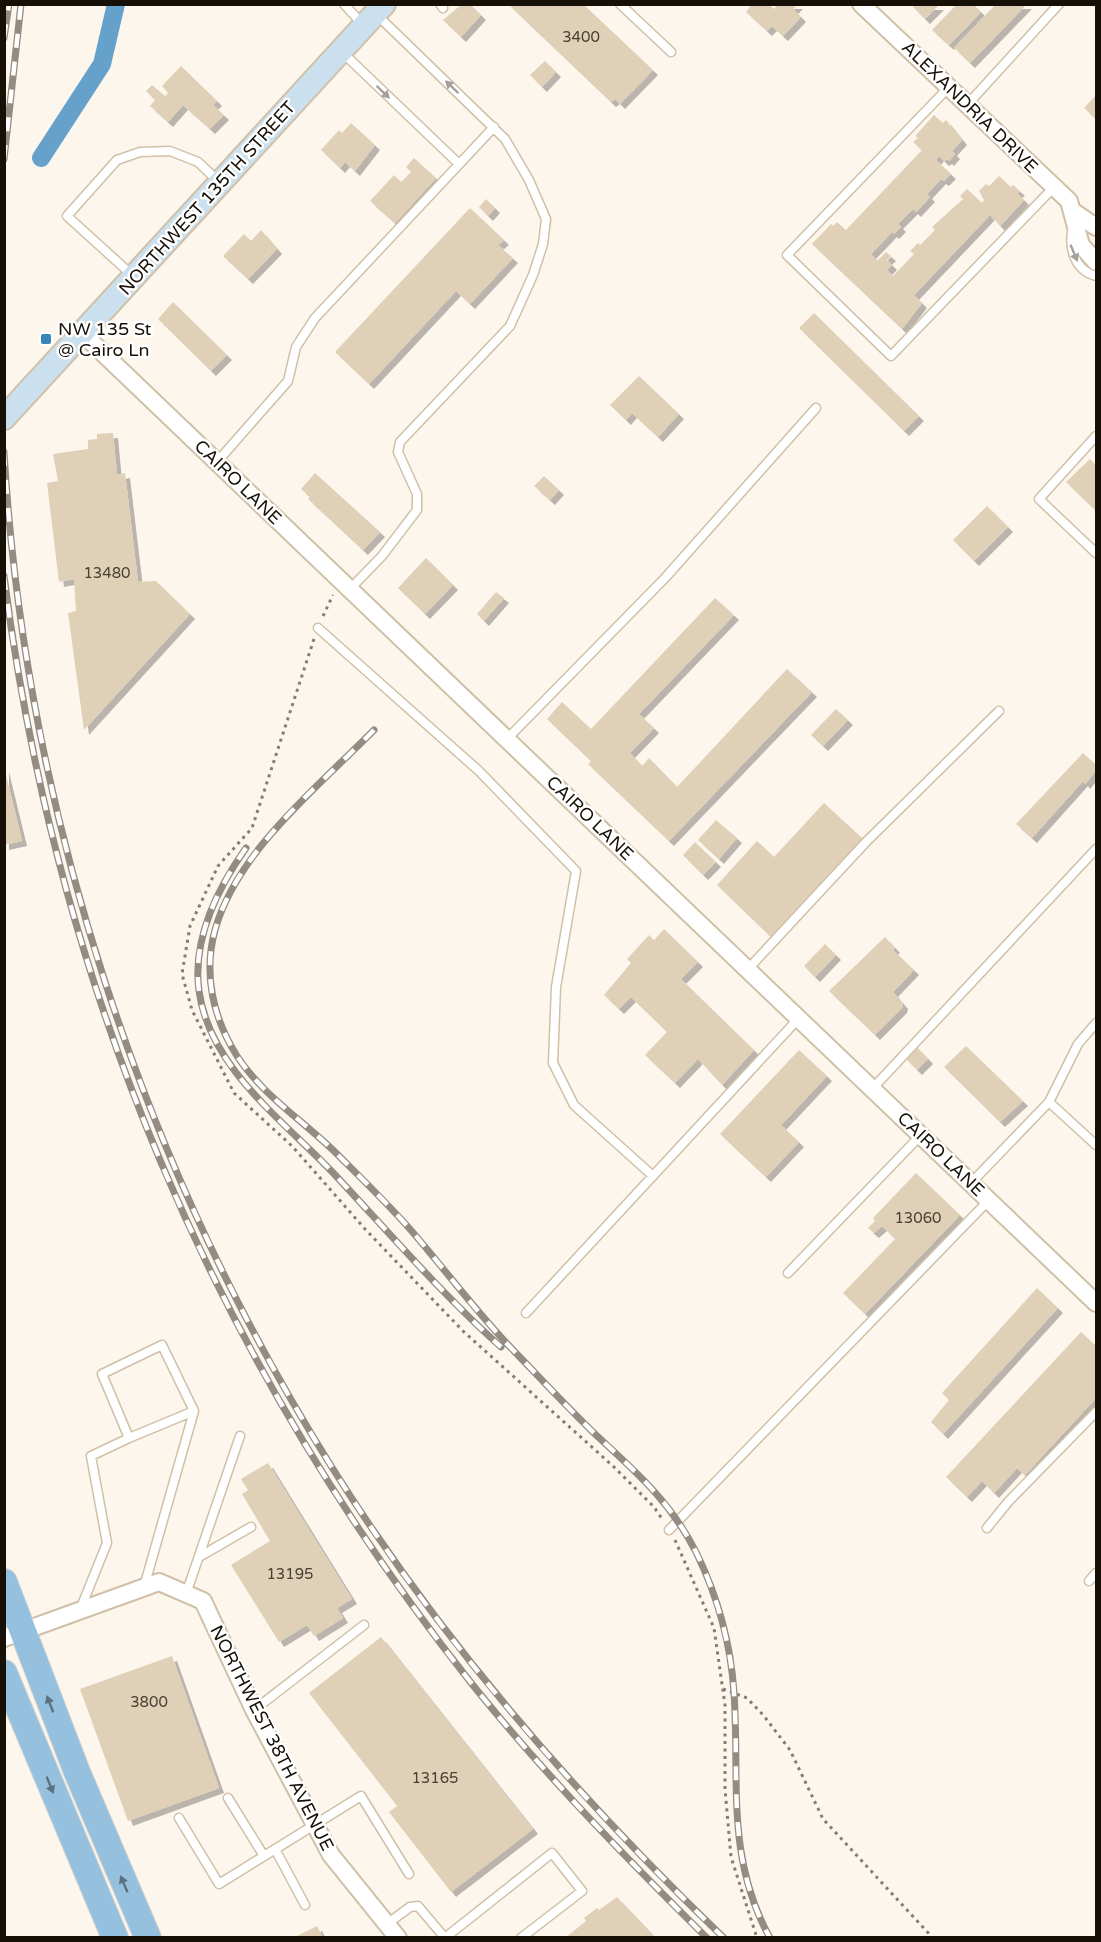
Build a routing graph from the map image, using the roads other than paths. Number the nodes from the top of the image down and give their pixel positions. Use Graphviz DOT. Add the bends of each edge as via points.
graph roads {
  1 [pos="344,4"];
  2 [pos="620,4"];
  3 [pos="861,4"];
  4 [pos="1059,4"];
  5 [pos="375,15"];
  6 [pos="341,51"];
  7 [pos="671,52"];
  8 [pos="949,87"];
  9 [pos="967,105"];
  10 [pos="494,127"];
  11 [pos="459,164"];
  12 [pos="221,183"];
  13 [pos="1054,188"];
  14 [pos="1074,217"];
  15 [pos="1096,227"];
  16 [pos="1096,262"];
  17 [pos="1096,276"];
  18 [pos="135,277"];
  19 [pos="83,334"];
  20 [pos="816,408"];
  21 [pos="4,418"];
  22 [pos="1096,436"];
  23 [pos="216,462"];
  24 [pos="1096,553"];
  25 [pos="346,585"];
  26 [pos="318,628"];
  27 [pos="999,711"];
  28 [pos="507,739"];
  29 [pos="1096,849"];
  30 [pos="748,969"];
  31 [pos="799,1018"];
  32 [pos="1096,1023"];
  33 [pos="873,1088"];
  34 [pos="1049,1102"];
  35 [pos="921,1135"];
  36 [pos="1096,1145"];
  37 [pos="653,1176"];
  38 [pos="971,1183"];
  39 [pos="989,1200"];
  40 [pos="788,1273"];
  41 [pos="1096,1302"];
  42 [pos="526,1313"];
  43 [pos="194,1411"];
  44 [pos="1096,1412"];
  45 [pos="240,1436"];
  46 [pos="129,1438"];
  47 [pos="251,1527"];
  48 [pos="987,1528"];
  49 [pos="669,1530"];
  50 [pos="199,1557"];
  51 [pos="1096,1573"];
  52 [pos="1089,1581"];
  53 [pos="4,1582"];
  54 [pos="152,1585"];
  55 [pos="186,1594"];
  56 [pos="80,1610"];
  57 [pos="364,1625"];
  58 [pos="13,1634"];
  59 [pos="4,1672"];
  60 [pos="254,1710"];
  61 [pos="228,1798"];
  62 [pos="179,1818"];
  63 [pos="315,1824"];
  64 [pos="275,1849"];
  65 [pos="264,1856"];
  66 [pos="409,1874"];
  67 [pos="305,1905"];
  68 [pos="387,1924"];
  69 [pos="446,1937"];
  70 [pos="115,1938"];
  71 [pos="148,1938"];
  72 [pos="398,1938"];
  73 [pos="521,1938"];
  1 -- 5 [label="lane"];
  2 -- 7 [label="lane"];
  3 -- 8 [label="street, ALEXANDRIA DRIVE"];
  4 -- 9 [label="lane"];
  5 -- 6 [label="main road, NORTHWEST 135TH STREET"];
  10 -- 5 [label="lane, one-way"];
  6 -- 11 [label="lane, one-way"];
  6 -- 12 [label="main road, NORTHWEST 135TH STREET"];
  8 -- 9 [label="street, ALEXANDRIA DRIVE"];
  8 -- 13 [label="lane" via="787,255 891,356"];
  9 -- 13 [label="street, ALEXANDRIA DRIVE"];
  10 -- 11 [label="lane"];
  10 -- 25 [label="lane" via="511,147 538,197 546,219 543,244 523,302 510,326 400,442 398,452 417,494 417,510 382,556"];
  11 -- 23 [label="lane" via="315,318 296,347 288,381"];
  12 -- 18 [label="main road, NORTHWEST 135TH STREET"];
  12 -- 18 [label="lane" via="198,162 170,151 140,152 117,160 67,216"];
  13 -- 14 [label="street, ALEXANDRIA DRIVE" via="1069,201"];
  14 -- 15 [label="street, ALEXANDRIA DRIVE"];
  14 -- 16 [label="street, ALEXANDRIA DRIVE" via="1081,244"];
  14 -- 17 [label="lane, one-way" via="1070,242 1073,256 1085,271"];
  18 -- 19 [label="main road, NORTHWEST 135TH STREET"];
  19 -- 21 [label="main road, NORTHWEST 135TH STREET"];
  19 -- 23 [label="street, CAIRO LANE"];
  20 -- 28 [label="lane" via="665,578"];
  22 -- 24 [label="lane" via="1039,499"];
  23 -- 25 [label="street, CAIRO LANE"];
  25 -- 28 [label="street, CAIRO LANE"];
  26 -- 37 [label="lane" via="479,771 576,871 556,987 553,1063 574,1105"];
  27 -- 30 [label="lane" via="867,841"];
  28 -- 30 [label="street, CAIRO LANE"];
  29 -- 33 [label="lane"];
  30 -- 31 [label="street, CAIRO LANE"];
  31 -- 33 [label="street, CAIRO LANE"];
  31 -- 37 [label="lane"];
  32 -- 34 [label="lane" via="1078,1044"];
  33 -- 35 [label="street, CAIRO LANE"];
  34 -- 36 [label="lane"];
  34 -- 38 [label="lane"];
  35 -- 38 [label="street, CAIRO LANE"];
  35 -- 40 [label="lane"];
  37 -- 42 [label="lane"];
  38 -- 39 [label="street, CAIRO LANE"];
  39 -- 41 [label="street, CAIRO LANE"];
  39 -- 49 [label="lane"];
  43 -- 46 [label="lane"];
  43 -- 46 [label="lane" via="162,1345 102,1374"];
  43 -- 54 [label="lane"];
  44 -- 48 [label="lane"];
  45 -- 50 [label="lane"];
  46 -- 56 [label="lane" via="91,1456 107,1543"];
  47 -- 50 [label="lane"];
  50 -- 55 [label="lane"];
  51 -- 52 [label="lane"];
  53 -- 58 [label="main road"];
  54 -- 55 [label="street, NORTHWEST 38TH AVENUE"];
  54 -- 56 [label="street"];
  55 -- 60 [label="street, NORTHWEST 38TH AVENUE" via="203,1601"];
  56 -- 58 [label="street"];
  57 -- 60 [label="lane"];
  71 -- 58 [label="main road, one-way"];
  59 -- 70 [label="main road, one-way"];
  60 -- 63 [label="street, NORTHWEST 38TH AVENUE"];
  61 -- 65 [label="lane"];
  62 -- 65 [label="lane" via="219,1884"];
  63 -- 64 [label="lane"];
  63 -- 66 [label="lane" via="361,1796"];
  63 -- 68 [label="street, NORTHWEST 38TH AVENUE" via="331,1856"];
  64 -- 65 [label="lane"];
  64 -- 67 [label="lane"];
  68 -- 69 [label="lane" via="410,1907 418,1906"];
  68 -- 72 [label="street, NORTHWEST 38TH AVENUE"];
  69 -- 73 [label="lane" via="552,1853 582,1891"];
}
